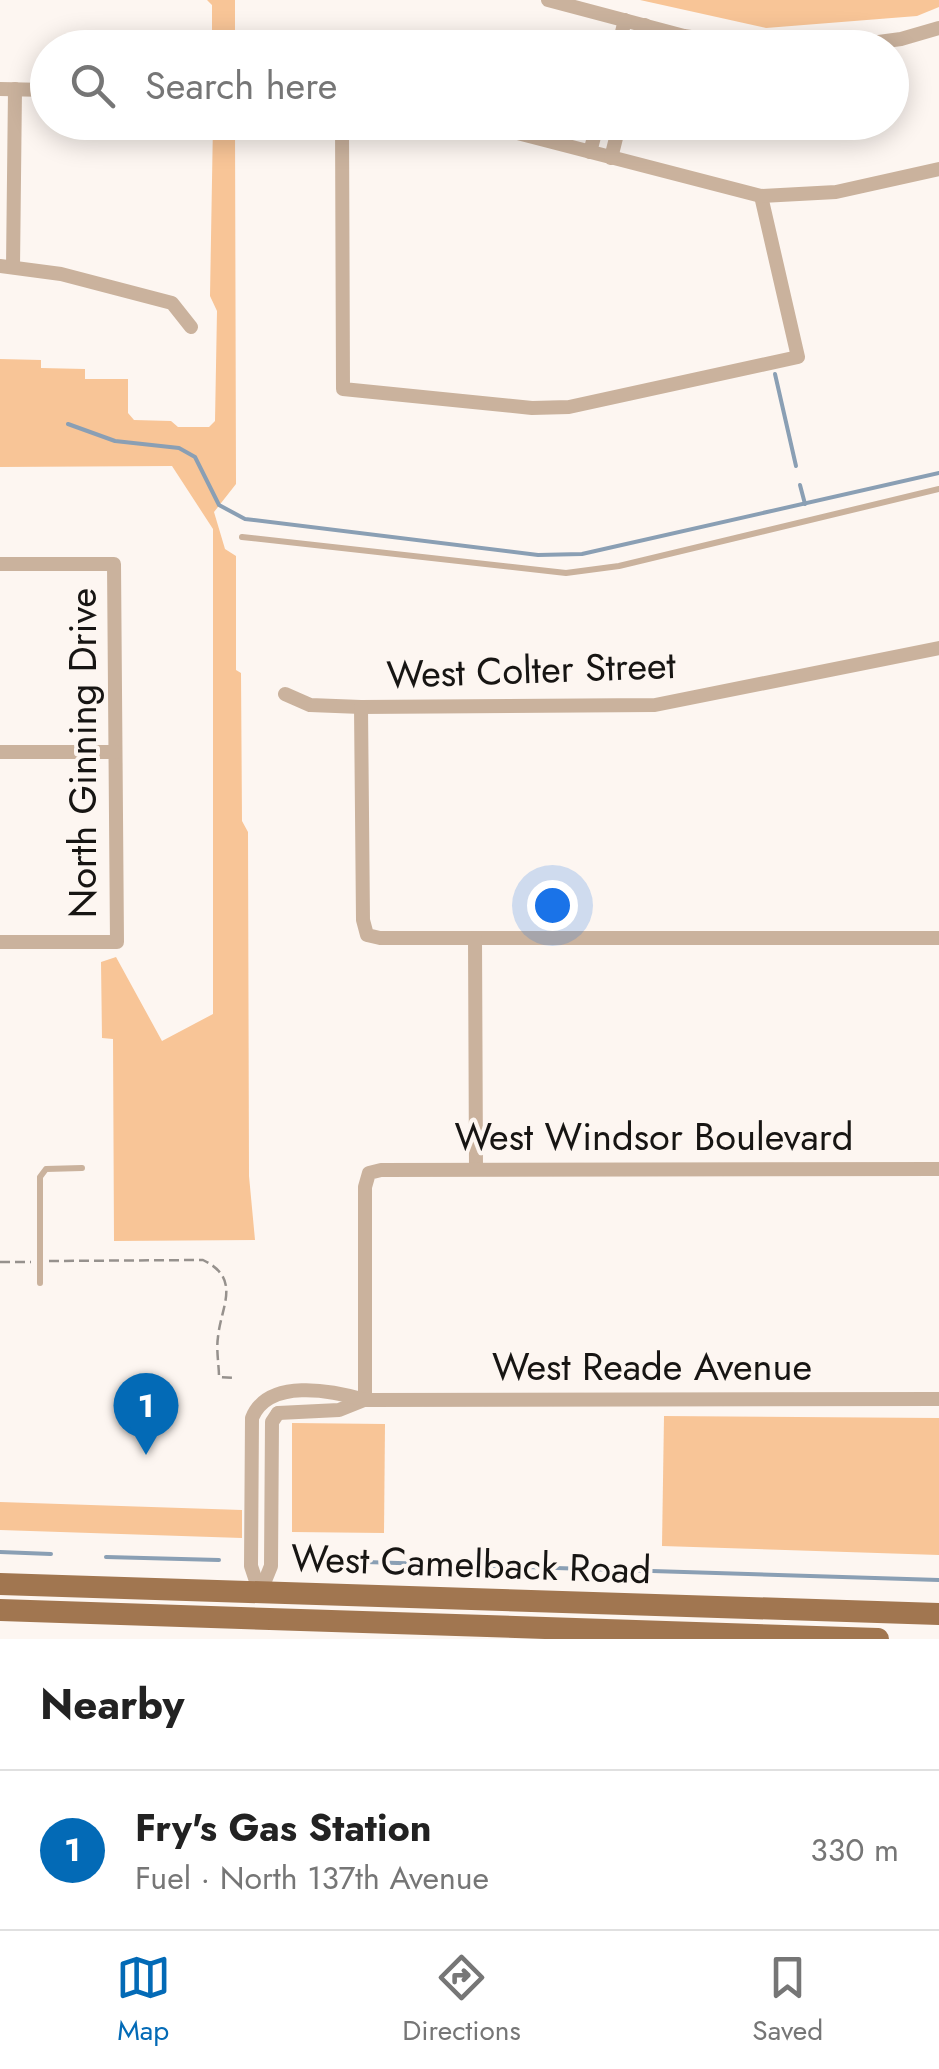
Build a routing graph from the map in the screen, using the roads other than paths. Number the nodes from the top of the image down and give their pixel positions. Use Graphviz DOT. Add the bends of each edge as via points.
graph roads {
  1 [pos="548,0"];
  2 [pos="625,20"];
  3 [pos="646,25"];
  4 [pos="939,28"];
  5 [pos="622,30"];
  6 [pos="645,30"];
  7 [pos="663,30"];
  8 [pos="909,36"];
  9 [pos="8,89"];
  10 [pos="342,140"];
  11 [pos="544,140"];
  12 [pos="593,140"];
  13 [pos="616,140"];
  14 [pos="590,152"];
  15 [pos="611,158"];
  16 [pos="939,169"];
  17 [pos="762,196"];
  18 [pos="6,267"];
  19 [pos="190,326"];
  20 [pos="939,489"];
  21 [pos="242,537"];
  22 [pos="0,564"];
  23 [pos="939,648"];
  24 [pos="285,694"];
  25 [pos="360,707"];
  26 [pos="0,752"];
  27 [pos="116,752"];
  28 [pos="475,938"];
  29 [pos="939,938"];
  30 [pos="0,942"];
  31 [pos="82,1168"];
  32 [pos="476,1169"];
  33 [pos="939,1169"];
  34 [pos="40,1283"];
  35 [pos="323,1392"];
  36 [pos="267,1396"];
  37 [pos="939,1399"];
  38 [pos="365,1400"];
  39 [pos="324,1410"];
  40 [pos="278,1412"];
  41 [pos="0,1584"];
  42 [pos="260,1593"];
  43 [pos="0,1597"];
  44 [pos="0,1610"];
  45 [pos="32,1611"];
  46 [pos="939,1614"];
  47 [pos="260,1618"];
  48 [pos="878,1639"];
  1 -- 2 [label="street"];
  2 -- 3 [label="street"];
  2 -- 5 [label="street"];
  3 -- 6 [label="street"];
  3 -- 7 [label="street"];
  4 -- 8 [label="street"];
  9 -- 18 [label="street"];
  10 -- 17 [label="street" via="343,389 569,407 798,357"];
  11 -- 14 [label="street"];
  12 -- 14 [label="street"];
  13 -- 15 [label="street"];
  14 -- 15 [label="street"];
  15 -- 17 [label="street"];
  16 -- 17 [label="street" via="836,192"];
  18 -- 19 [label="street" via="172,303"];
  20 -- 21 [label="lane" via="566,573"];
  22 -- 27 [label="street, North Ginning Drive" via="114,564"];
  23 -- 25 [label="street, West Colter Street" via="655,705"];
  24 -- 25 [label="street, West Colter Street" via="310,706"];
  25 -- 28 [label="street" via="367,936"];
  26 -- 27 [label="street"];
  27 -- 30 [label="street, North Ginning Drive" via="117,942"];
  28 -- 29 [label="street"];
  28 -- 32 [label="street"];
  31 -- 34 [label="lane" via="46,1169 40,1178"];
  32 -- 33 [label="street, West Windsor Boulevard"];
  32 -- 38 [label="street, West Windsor Boulevard" via="369,1173"];
  35 -- 36 [label="street, West Reade Avenue"];
  35 -- 38 [label="street, West Reade Avenue"];
  35 -- 39 [label="street"];
  36 -- 40 [label="street"];
  36 -- 42 [label="street" via="252,1418 251,1566"];
  37 -- 38 [label="street, West Reade Avenue"];
  38 -- 39 [label="street, West Reade Avenue"];
  39 -- 40 [label="street, West Reade Avenue"];
  40 -- 42 [label="street" via="272,1422 271,1566"];
  41 -- 42 [label="main road, West Camelback Road"];
  42 -- 46 [label="main road, West Camelback Road"];
  42 -- 47 [label="main road"];
  43 -- 45 [label="main road"];
  44 -- 45 [label="main road, West Camelback Road"];
  45 -- 47 [label="main road, West Camelback Road"];
  47 -- 48 [label="main road, West Camelback Road"];
}
